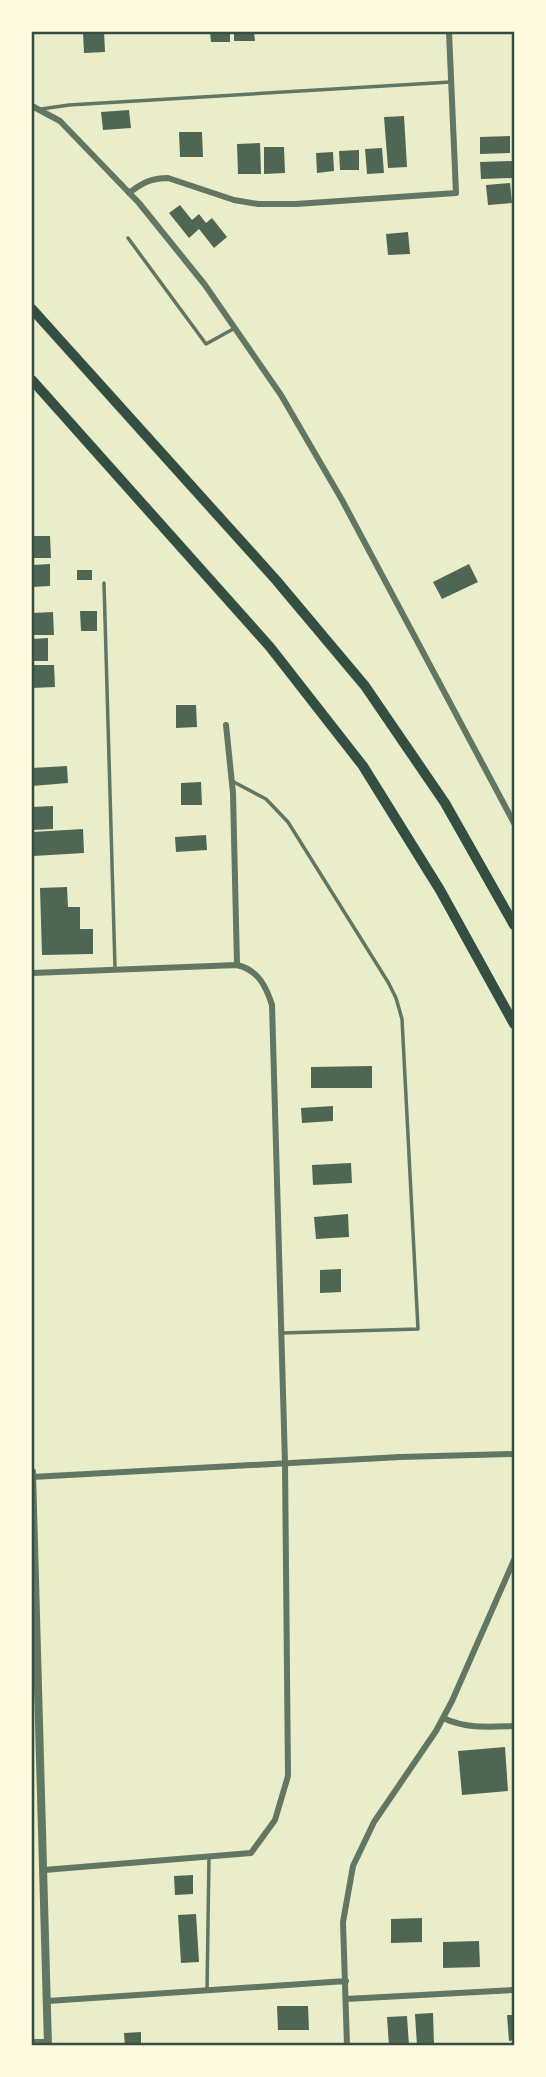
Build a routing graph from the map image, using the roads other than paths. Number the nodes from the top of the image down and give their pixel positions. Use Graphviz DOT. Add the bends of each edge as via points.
graph roads {
  1 [pos="449,32"];
  2 [pos="451,82"];
  3 [pos="32,106"];
  4 [pos="41,109"];
  5 [pos="129,193"];
  6 [pos="128,238"];
  7 [pos="32,309"];
  8 [pos="234,328"];
  9 [pos="32,380"];
  10 [pos="104,583"];
  11 [pos="226,725"];
  12 [pos="232,781"];
  13 [pos="514,823"];
  14 [pos="514,925"];
  15 [pos="237,965"];
  16 [pos="115,971"];
  17 [pos="32,973"];
  18 [pos="514,1024"];
  19 [pos="282,1333"];
  20 [pos="514,1454"];
  21 [pos="285,1463"];
  22 [pos="32,1472"];
  23 [pos="32,1477"];
  24 [pos="514,1560"];
  25 [pos="443,1718"];
  26 [pos="514,1726"];
  27 [pos="209,1857"];
  28 [pos="44,1870"];
  29 [pos="346,1982"];
  30 [pos="514,1990"];
  31 [pos="207,1992"];
  32 [pos="346,1999"];
  33 [pos="48,2001"];
  34 [pos="32,2042"];
  35 [pos="48,2044"];
  36 [pos="347,2046"];
  1 -- 2 [label="street"];
  2 -- 4 [label="lane"];
  2 -- 5 [label="street" via="456,193 258,204 167,178 144,181"];
  3 -- 4 [label="street"];
  4 -- 5 [label="street" via="60,121"];
  5 -- 8 [label="street" via="205,285"];
  6 -- 8 [label="lane" via="206,344"];
  7 -- 14 [label="highway" via="365,686 445,803"];
  8 -- 13 [label="street" via="309,440"];
  9 -- 18 [label="highway" via="271,647 363,766 440,890"];
  10 -- 16 [label="lane"];
  11 -- 12 [label="street"];
  12 -- 15 [label="street"];
  12 -- 19 [label="lane" via="265,799 288,822 388,982 402,1019 418,1329"];
  15 -- 16 [label="street"];
  15 -- 19 [label="street" via="258,977 272,1005"];
  16 -- 17 [label="street"];
  19 -- 21 [label="street"];
  20 -- 21 [label="street"];
  21 -- 23 [label="street"];
  21 -- 27 [label="street" via="288,1776 275,1820 251,1853"];
  22 -- 23 [label="street"];
  23 -- 28 [label="street"];
  24 -- 25 [label="street"];
  25 -- 26 [label="street" via="467,1727"];
  25 -- 29 [label="street" via="374,1822 353,1866 343,1922"];
  27 -- 28 [label="street"];
  27 -- 31 [label="lane"];
  28 -- 33 [label="street"];
  29 -- 31 [label="street"];
  29 -- 32 [label="street"];
  30 -- 32 [label="street"];
  31 -- 33 [label="street"];
  32 -- 36 [label="street"];
  33 -- 35 [label="street"];
  34 -- 35 [label="street"];
}
